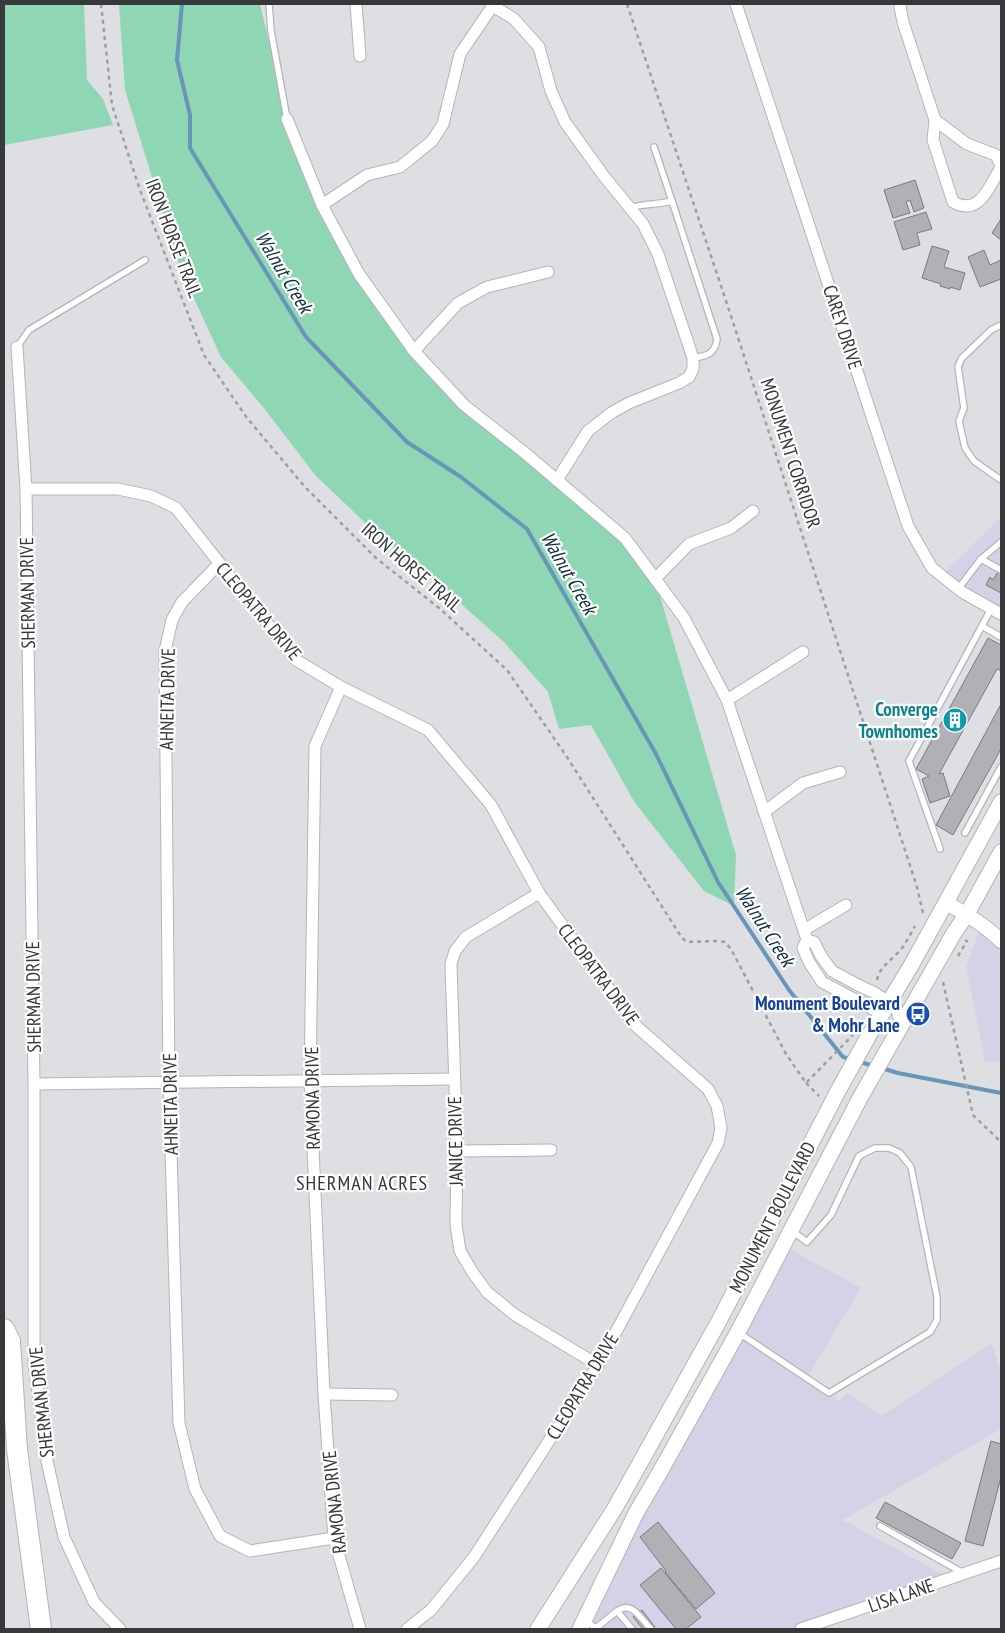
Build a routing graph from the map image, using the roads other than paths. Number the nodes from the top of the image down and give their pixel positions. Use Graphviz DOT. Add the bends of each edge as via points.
graph roads {
  1 [pos="269,4"];
  2 [pos="356,4"];
  3 [pos="736,4"];
  4 [pos="901,4"];
  5 [pos="493,5"];
  6 [pos="360,56"];
  7 [pos="287,119"];
  8 [pos="935,120"];
  9 [pos="654,147"];
  10 [pos="1001,167"];
  11 [pos="672,201"];
  12 [pos="322,205"];
  13 [pos="630,208"];
  14 [pos="145,260"];
  15 [pos="548,272"];
  16 [pos="1001,325"];
  17 [pos="18,347"];
  18 [pos="414,351"];
  19 [pos="693,358"];
  20 [pos="556,480"];
  21 [pos="1001,480"];
  22 [pos="26,489"];
  23 [pos="753,511"];
  24 [pos="1001,542"];
  25 [pos="982,559"];
  26 [pos="220,564"];
  27 [pos="1001,570"];
  28 [pos="655,580"];
  29 [pos="958,589"];
  30 [pos="996,611"];
  31 [pos="982,626"];
  32 [pos="1001,637"];
  33 [pos="802,652"];
  34 [pos="341,687"];
  35 [pos="727,700"];
  36 [pos="1001,767"];
  37 [pos="840,772"];
  38 [pos="1001,802"];
  39 [pos="764,812"];
  40 [pos="965,833"];
  41 [pos="940,849"];
  42 [pos="1001,852"];
  43 [pos="539,893"];
  44 [pos="946,903"];
  45 [pos="846,905"];
  46 [pos="967,914"];
  47 [pos="805,935"];
  48 [pos="1001,941"];
  49 [pos="886,1008"];
  50 [pos="901,1025"];
  51 [pos="454,1079"];
  52 [pos="310,1080"];
  53 [pos="169,1083"];
  54 [pos="34,1084"];
  55 [pos="552,1150"];
  56 [pos="457,1151"];
  57 [pos="790,1229"];
  58 [pos="4,1329"];
  59 [pos="738,1332"];
  60 [pos="598,1365"];
  61 [pos="324,1394"];
  62 [pos="392,1395"];
  63 [pos="880,1526"];
  64 [pos="334,1538"];
  65 [pos="1001,1561"];
  66 [pos="964,1573"];
  67 [pos="617,1611"];
  68 [pos="591,1627"];
  69 [pos="41,1629"];
  70 [pos="120,1629"];
  71 [pos="360,1629"];
  72 [pos="407,1629"];
  73 [pos="538,1629"];
  74 [pos="632,1629"];
  75 [pos="651,1629"];
  76 [pos="801,1629"];
  1 -- 7 [label="lane"];
  2 -- 6 [label="street"];
  3 -- 29 [label="street, CAREY DRIVE" via="908,526 932,568"];
  4 -- 8 [label="street" via="902,22"];
  5 -- 12 [label="street" via="460,54 443,124 432,141 400,167 367,175"];
  5 -- 13 [label="street" via="514,19 539,47 551,92 565,122"];
  7 -- 12 [label="street"];
  8 -- 10 [label="street" via="967,144 996,155"];
  8 -- 10 [label="street" via="933,140 954,202 966,207 979,202"];
  9 -- 11 [label="lane"];
  11 -- 13 [label="lane"];
  11 -- 19 [label="lane" via="717,339 712,352"];
  12 -- 18 [label="street" via="358,274"];
  13 -- 19 [label="street" via="643,224 658,254"];
  14 -- 17 [label="lane" via="29,330"];
  15 -- 18 [label="street" via="487,287 458,302"];
  16 -- 21 [label="lane" via="991,330 961,359 958,367 964,408 959,421 965,448 974,461"];
  17 -- 22 [label="street, SHERMAN DRIVE"];
  18 -- 20 [label="street" via="464,405"];
  19 -- 20 [label="street" via="689,377 623,406 588,431"];
  20 -- 28 [label="street" via="625,538"];
  22 -- 26 [label="street, CLEOPATRA DRIVE" via="118,489 151,496 176,508"];
  22 -- 54 [label="street, SHERMAN DRIVE"];
  23 -- 28 [label="street" via="731,528 689,544"];
  24 -- 25 [label="lane"];
  25 -- 27 [label="lane"];
  25 -- 29 [label="lane"];
  26 -- 34 [label="street, CLEOPATRA DRIVE" via="296,660"];
  26 -- 53 [label="street, AHNEITA DRIVE" via="182,602 172,620 165,651"];
  28 -- 35 [label="street" via="684,618"];
  29 -- 30 [label="street, CAREY DRIVE"];
  30 -- 31 [label="lane"];
  31 -- 32 [label="lane"];
  31 -- 41 [label="lane" via="909,761"];
  33 -- 35 [label="street"];
  34 -- 43 [label="street, CLEOPATRA DRIVE" via="428,730 491,805"];
  34 -- 52 [label="street, RAMONA DRIVE" via="315,746"];
  35 -- 39 [label="street"];
  36 -- 40 [label="lane"];
  37 -- 39 [label="street" via="803,783"];
  38 -- 44 [label="main road, MONUMENT BOULEVARD"];
  39 -- 47 [label="street"];
  42 -- 46 [label="main road, MONUMENT BOULEVARD"];
  43 -- 51 [label="street, JANICE DRIVE" via="466,937 455,950 451,964"];
  43 -- 60 [label="street, CLEOPATRA DRIVE" via="636,1026 708,1089 717,1106 721,1128 718,1143"];
  44 -- 46 [label="street"];
  44 -- 49 [label="main road, MONUMENT BOULEVARD"];
  45 -- 47 [label="street"];
  46 -- 48 [label="street"];
  46 -- 50 [label="main road, MONUMENT BOULEVARD"];
  47 -- 49 [label="street" via="814,942 832,971 875,993"];
  47 -- 49 [label="street" via="803,948 822,982"];
  49 -- 50 [label="street" via="896,1006"];
  49 -- 73 [label="main road, MONUMENT BOULEVARD" via="861,1035 838,1091 716,1326 615,1508"];
  50 -- 57 [label="main road, MONUMENT BOULEVARD"];
  51 -- 52 [label="street"];
  51 -- 56 [label="street, JANICE DRIVE"];
  52 -- 53 [label="street"];
  52 -- 61 [label="street, RAMONA DRIVE"];
  53 -- 54 [label="street"];
  53 -- 64 [label="street, AHNEITA DRIVE" via="178,1423 195,1490 220,1536 250,1551"];
  54 -- 70 [label="street, SHERMAN DRIVE" via="34,1364 47,1461 64,1537 94,1602"];
  55 -- 56 [label="street"];
  56 -- 60 [label="street, JANICE DRIVE" via="456,1224 460,1251 473,1273 487,1292 515,1315"];
  57 -- 59 [label="main road, MONUMENT BOULEVARD"];
  57 -- 59 [label="lane" via="807,1242 830,1215 859,1156 875,1148 889,1148 900,1153 911,1167 937,1297 937,1320 930,1332 829,1394"];
  58 -- 69 [label="highway" via="10,1341 16,1449"];
  59 -- 68 [label="main road, MONUMENT BOULEVARD" via="626,1530"];
  60 -- 72 [label="street, CLEOPATRA DRIVE" via="474,1557 431,1610"];
  61 -- 62 [label="street"];
  61 -- 64 [label="street, RAMONA DRIVE"];
  63 -- 66 [label="lane"];
  64 -- 71 [label="street, RAMONA DRIVE"];
  65 -- 66 [label="street, LISA LANE"];
  66 -- 76 [label="street, LISA LANE"];
  67 -- 68 [label="lane"];
  67 -- 74 [label="lane"];
  67 -- 75 [label="lane" via="626,1606 632,1609"];
}
